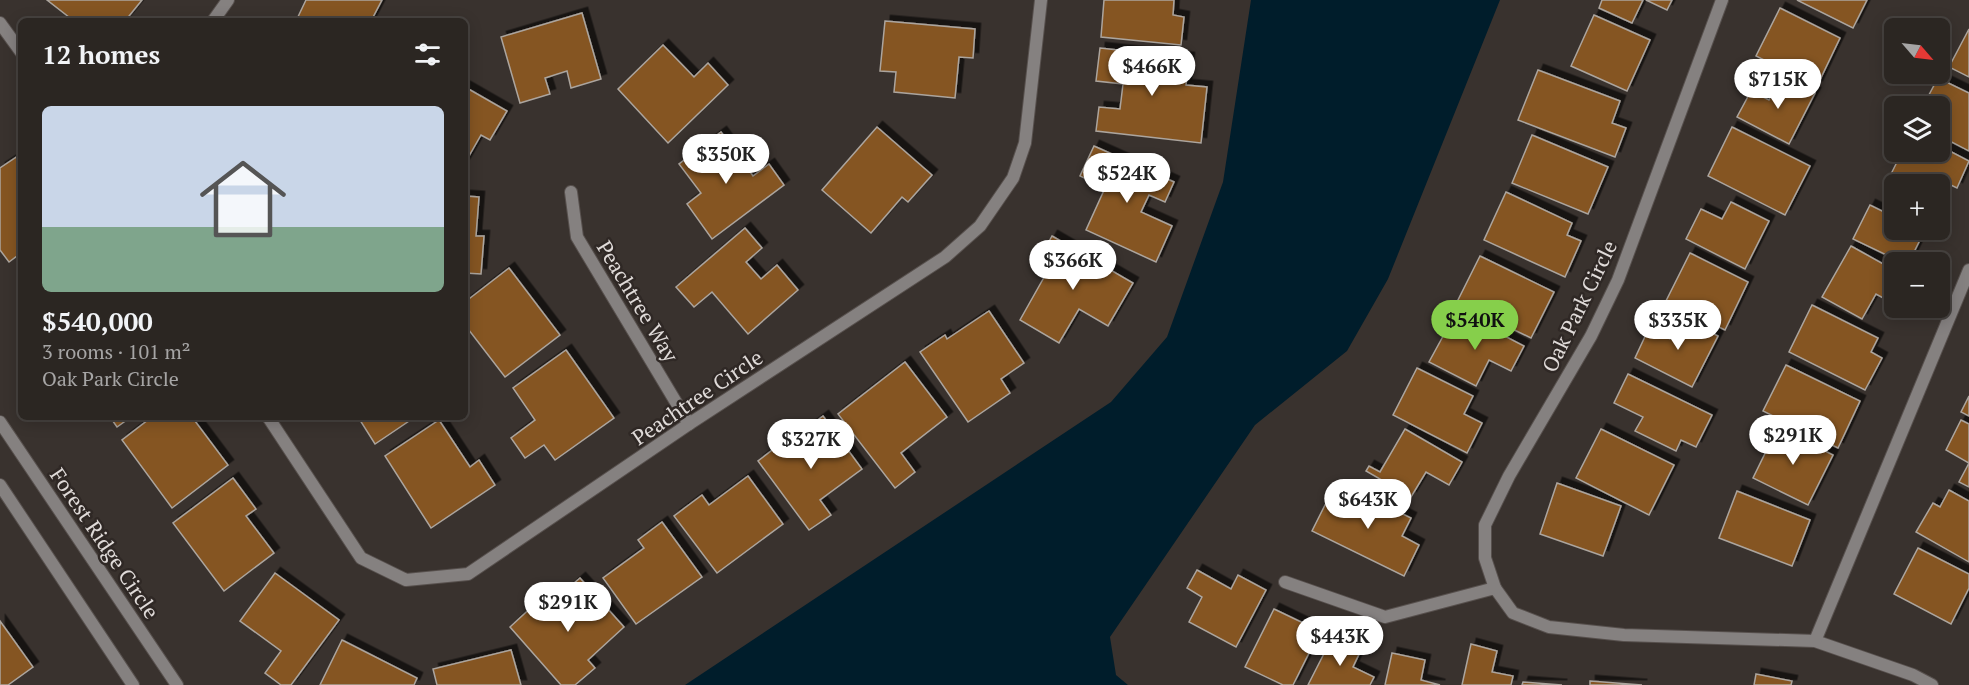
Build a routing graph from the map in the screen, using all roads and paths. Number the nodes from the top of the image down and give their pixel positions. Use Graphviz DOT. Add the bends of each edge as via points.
graph roads {
  1 [pos="228,0"];
  2 [pos="1041,0"];
  3 [pos="1722,0"];
  4 [pos="215,18"];
  5 [pos="0,23"];
  6 [pos="18,48"];
  7 [pos="571,192"];
  8 [pos="1969,270"];
  9 [pos="270,420"];
  10 [pos="0,422"];
  11 [pos="689,424"];
  12 [pos="0,485"];
  13 [pos="1285,582"];
  14 [pos="1496,588"];
  15 [pos="1815,641"];
  16 [pos="133,685"];
  17 [pos="177,685"];
  18 [pos="1932,685"];
  1 -- 4 [label="street"];
  2 -- 11 [label="street, Peachtree Circle" via="1024,143 1013,178 980,226 945,256"];
  3 -- 14 [label="street, Oak Park Circle" via="1618,280 1485,525 1485,558"];
  5 -- 6 [label="street"];
  7 -- 11 [label="street, Peachtree Way" via="578,237"];
  8 -- 15 [label="street"];
  9 -- 11 [label="street, Peachtree Circle" via="361,558 406,580 468,574"];
  10 -- 17 [label="street, Forest Ridge Circle"];
  12 -- 16 [label="street"];
  13 -- 14 [label="street" via="1385,617"];
  14 -- 15 [label="street, Oak Park Circle" via="1513,613 1549,627 1624,635"];
  15 -- 18 [label="street, Oak Park Circle"];
}
